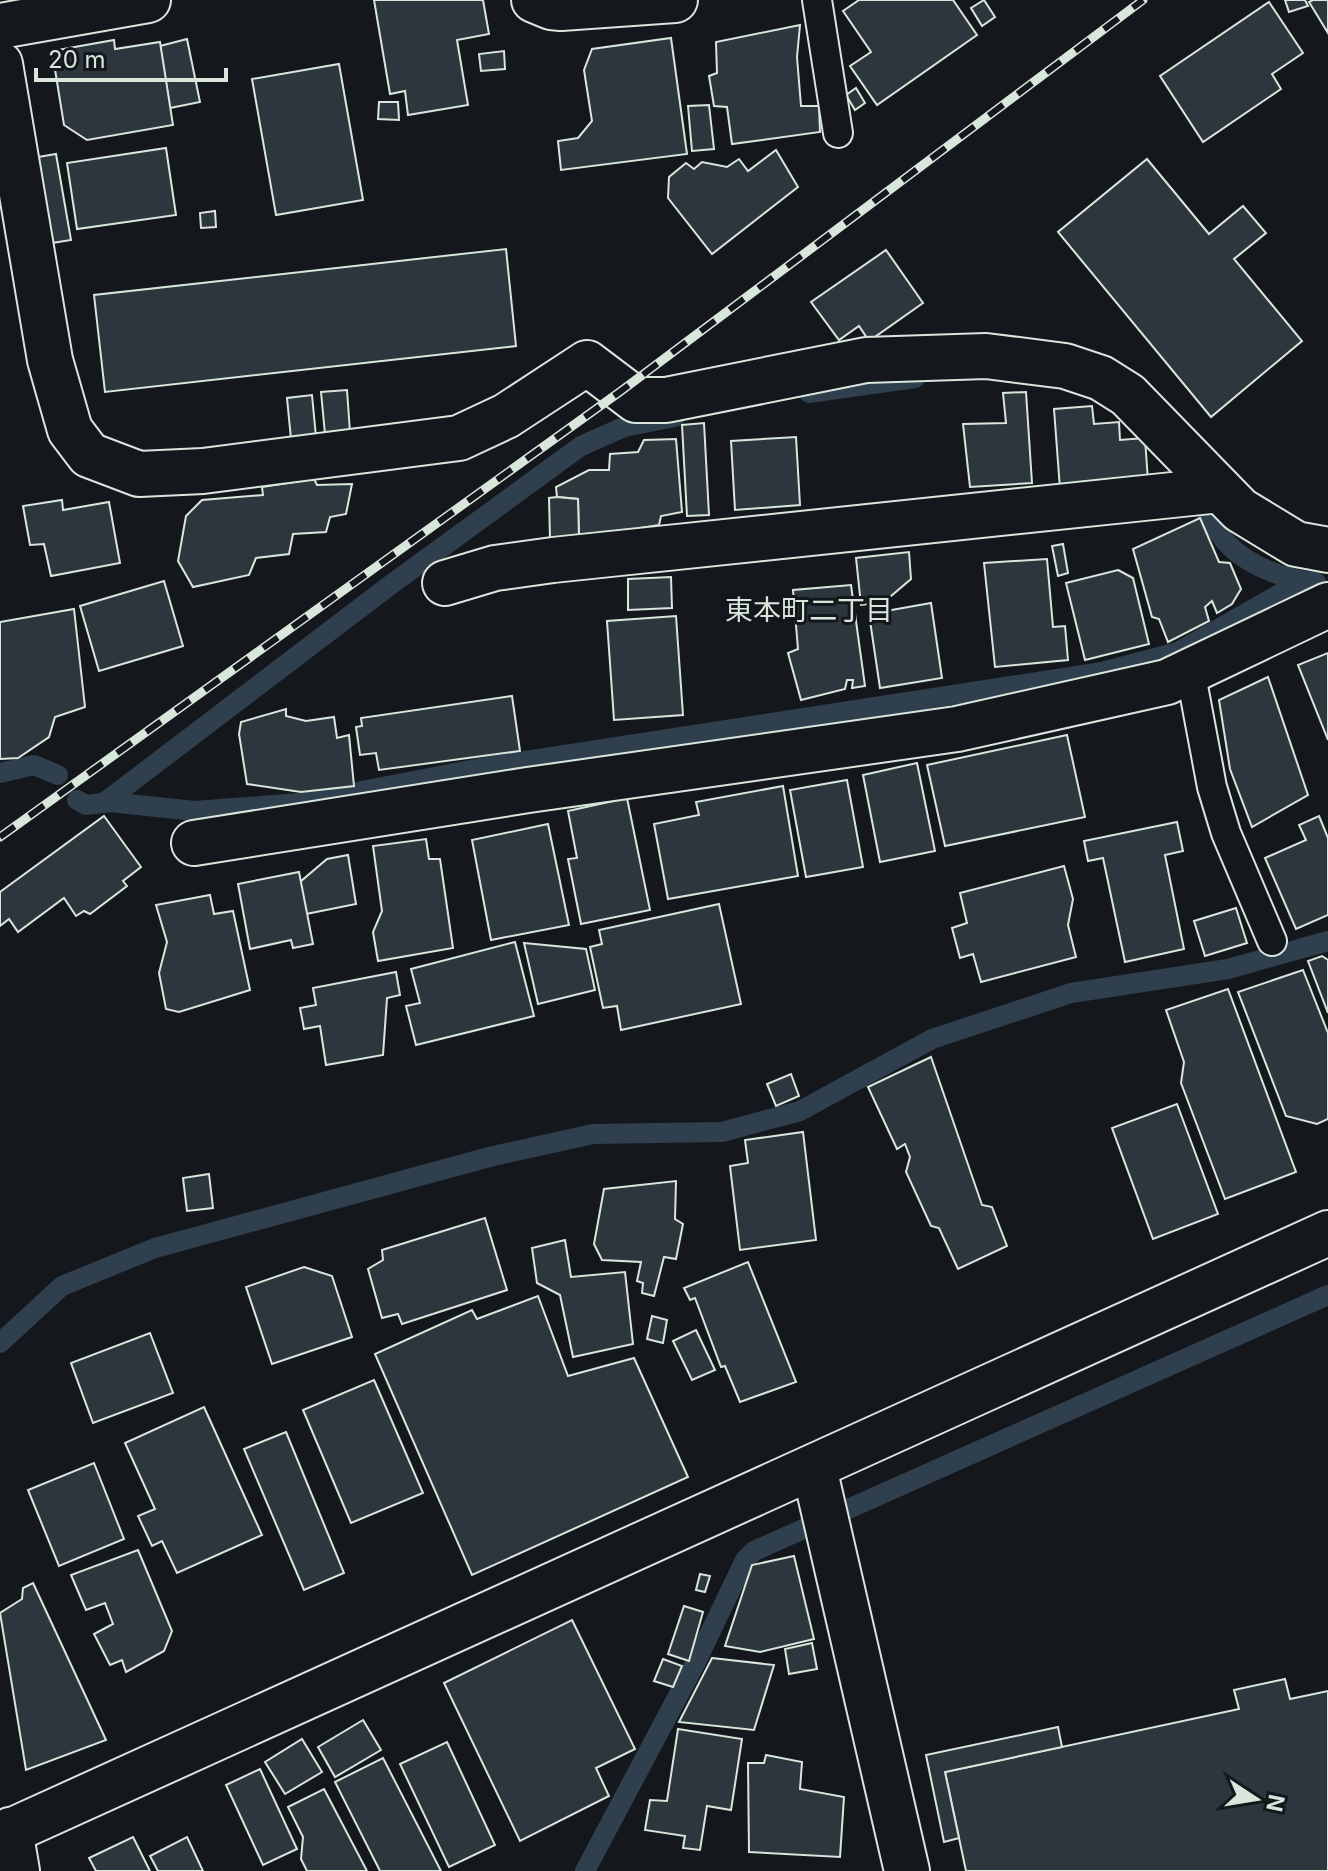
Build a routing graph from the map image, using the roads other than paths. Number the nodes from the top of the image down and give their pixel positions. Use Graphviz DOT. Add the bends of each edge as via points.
graph roads {
  1 [pos="148,0"];
  2 [pos="534,0"];
  3 [pos="675,0"];
  4 [pos="817,0"];
  5 [pos="0,26"];
  6 [pos="0,64"];
  7 [pos="838,133"];
  8 [pos="1203,491"];
  9 [pos="1328,550"];
  10 [pos="445,583"];
  11 [pos="1328,605"];
  12 [pos="1190,670"];
  13 [pos="194,843"];
  14 [pos="1272,941"];
  15 [pos="1328,1233"];
  16 [pos="814,1468"];
  17 [pos="9,1846"];
  18 [pos="907,1871"];
  1 -- 5 [label="street"];
  2 -- 3 [label="street" via="561,8"];
  4 -- 7 [label="lane"];
  6 -- 8 [label="street" via="50,360 70,430 89,455 139,474 203,471 459,438 506,416 587,363 636,400 666,400 866,360 986,356 1065,366 1101,378 1128,395"];
  8 -- 9 [label="street" via="1296,544"];
  8 -- 10 [label="street" via="553,560 495,568"];
  11 -- 12 [label="street"];
  12 -- 13 [label="street" via="1167,682 957,729"];
  12 -- 14 [label="lane" via="1212,787"];
  15 -- 16 [label="street"];
  16 -- 17 [label="street"];
  16 -- 18 [label="street"];
}
